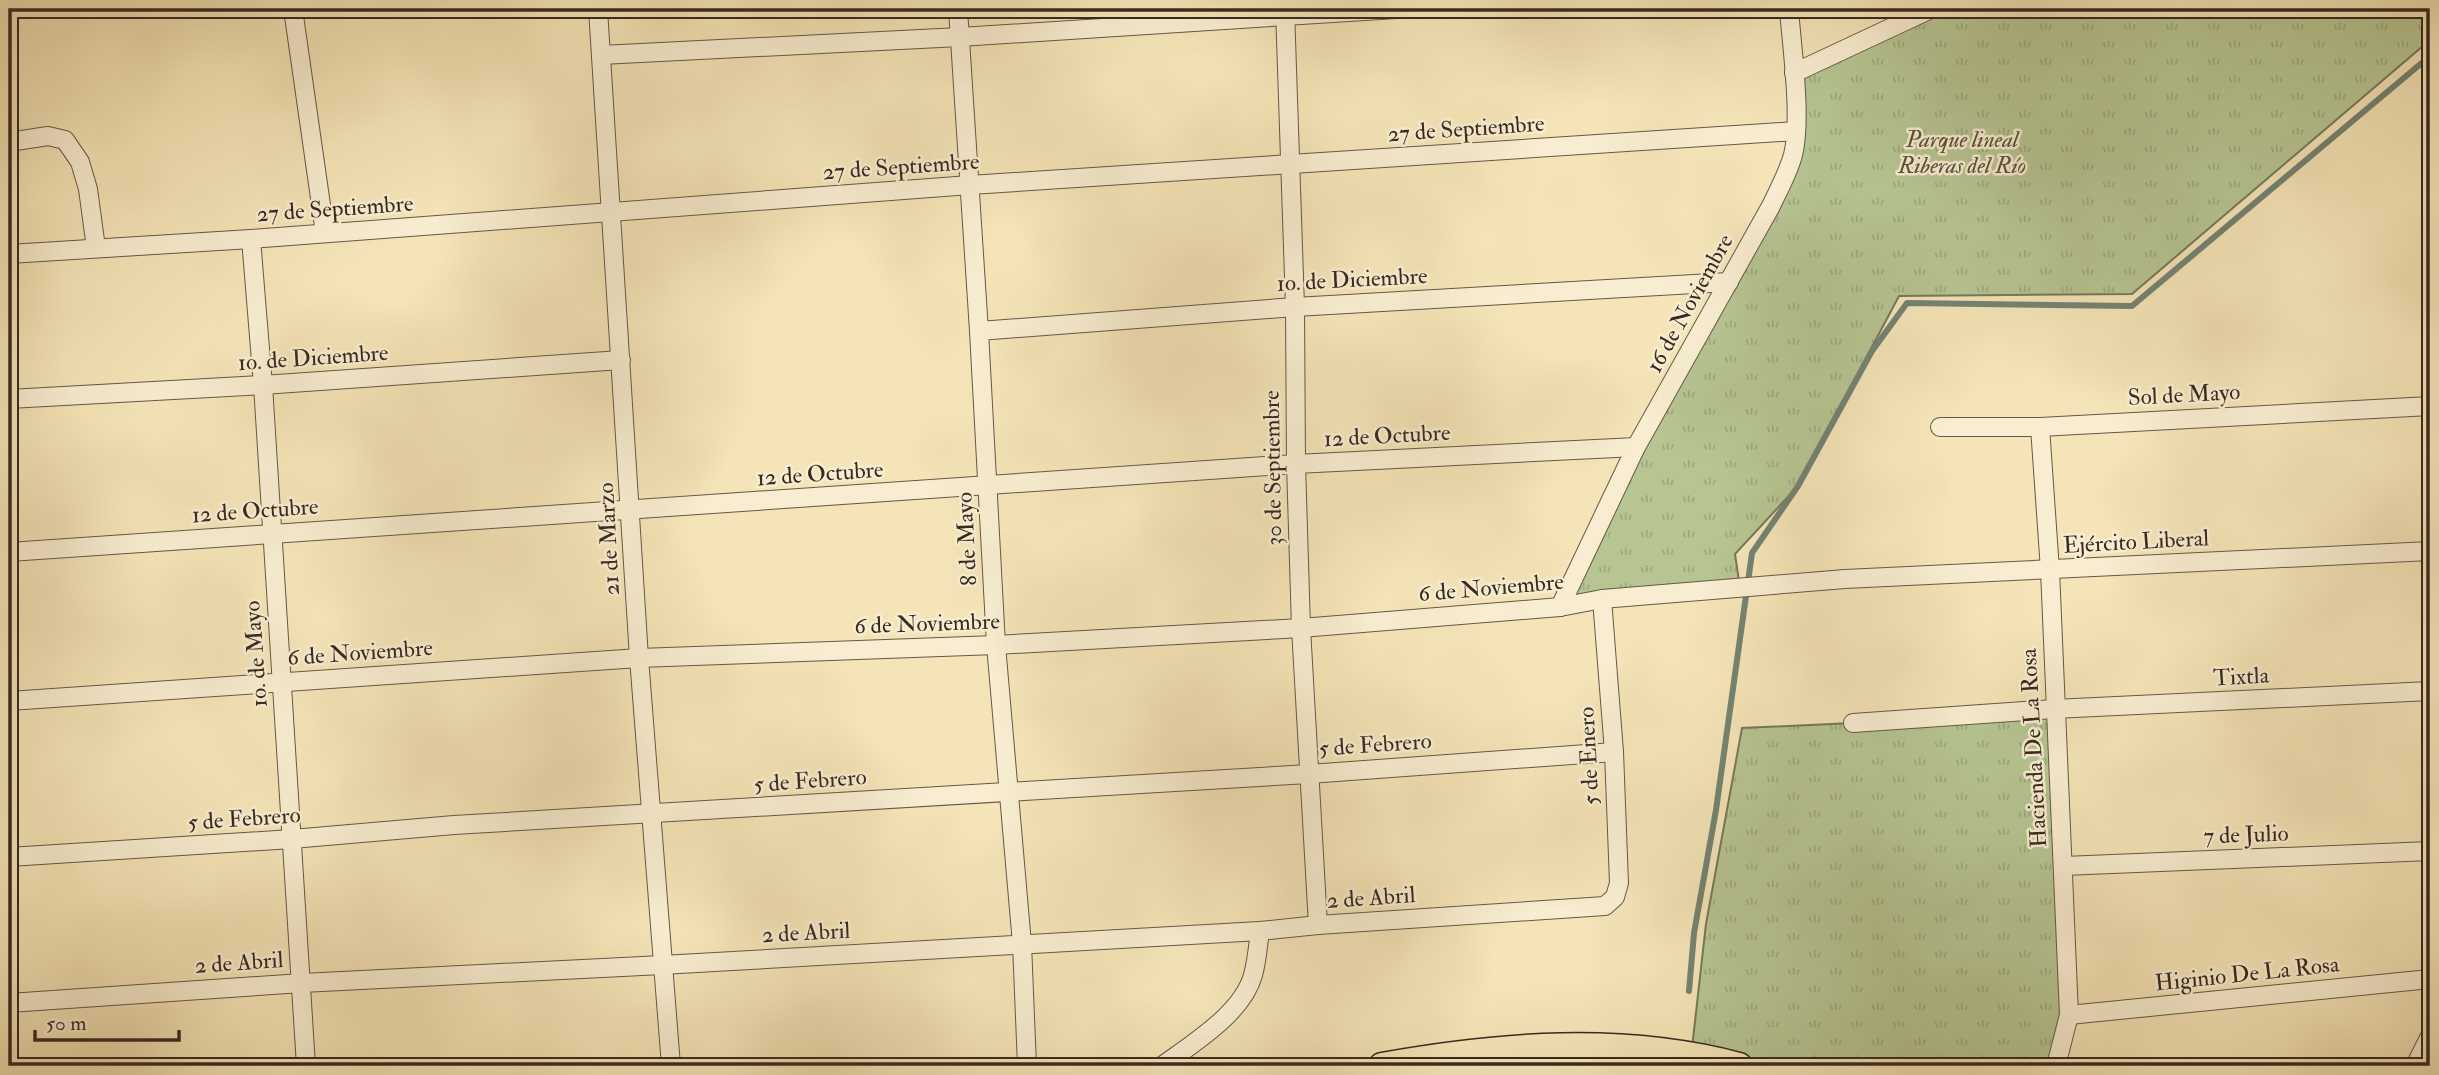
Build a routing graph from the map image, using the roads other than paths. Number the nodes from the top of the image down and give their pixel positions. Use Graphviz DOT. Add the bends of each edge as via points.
graph roads {
  1 [pos="293,9"];
  2 [pos="598,9"];
  3 [pos="958,9"];
  4 [pos="1396,9"];
  5 [pos="1789,9"];
  6 [pos="1931,9"];
  7 [pos="1285,13"];
  8 [pos="960,37"];
  9 [pos="601,55"];
  10 [pos="1794,73"];
  11 [pos="1796,131"];
  12 [pos="9,142"];
  13 [pos="1289,165"];
  14 [pos="970,185"];
  15 [pos="611,211"];
  16 [pos="325,233"];
  17 [pos="251,239"];
  18 [pos="96,248"];
  19 [pos="9,254"];
  20 [pos="1729,282"];
  21 [pos="1295,307"];
  22 [pos="979,331"];
  23 [pos="621,360"];
  24 [pos="263,385"];
  25 [pos="9,399"];
  26 [pos="2430,406"];
  27 [pos="1940,427"];
  28 [pos="2040,427"];
  29 [pos="1636,447"];
  30 [pos="1296,464"];
  31 [pos="988,486"];
  32 [pos="632,510"];
  33 [pos="271,533"];
  34 [pos="2430,551"];
  35 [pos="9,552"];
  36 [pos="2050,570"];
  37 [pos="1845,579"];
  38 [pos="1602,598"];
  39 [pos="1560,607"];
  40 [pos="1301,628"];
  41 [pos="996,645"];
  42 [pos="639,658"];
  43 [pos="281,681"];
  44 [pos="2430,691"];
  45 [pos="9,701"];
  46 [pos="2054,709"];
  47 [pos="1853,723"];
  48 [pos="1614,752"];
  49 [pos="1309,774"];
  50 [pos="1010,792"];
  51 [pos="651,815"];
  52 [pos="292,839"];
  53 [pos="2430,851"];
  54 [pos="9,857"];
  55 [pos="2064,866"];
  56 [pos="1605,906"];
  57 [pos="1318,925"];
  58 [pos="1260,931"];
  59 [pos="1022,944"];
  60 [pos="662,965"];
  61 [pos="2430,979"];
  62 [pos="302,983"];
  63 [pos="9,1003"];
  64 [pos="2069,1015"];
  65 [pos="2430,1036"];
  66 [pos="306,1066"];
  67 [pos="671,1066"];
  68 [pos="1027,1066"];
  69 [pos="1162,1066"];
  70 [pos="1382,1066"];
  71 [pos="1739,1066"];
  72 [pos="2056,1066"];
  73 [pos="2414,1066"];
  1 -- 16 [label="street"];
  2 -- 9 [label="street, 21 de Marzo"];
  3 -- 8 [label="street, 8 de Mayo"];
  4 -- 7 [label="street"];
  5 -- 10 [label="street, 16 de Noviembre"];
  6 -- 10 [label="street"];
  7 -- 8 [label="street"];
  7 -- 13 [label="street, 30 de Septiembre"];
  8 -- 9 [label="street"];
  8 -- 14 [label="street, 8 de Mayo"];
  9 -- 15 [label="street, 21 de Marzo"];
  10 -- 11 [label="street, 16 de Noviembre"];
  11 -- 13 [label="street, 27 de Septiembre"];
  11 -- 20 [label="street, 16 de Noviembre" via="1787,173"];
  12 -- 18 [label="street" via="48,136 65,140 80,162 88,189"];
  13 -- 14 [label="street, 27 de Septiembre"];
  13 -- 21 [label="street, 30 de Septiembre"];
  14 -- 15 [label="street, 27 de Septiembre"];
  14 -- 22 [label="street, 8 de Mayo"];
  15 -- 16 [label="street, 27 de Septiembre"];
  15 -- 23 [label="street, 21 de Marzo"];
  16 -- 17 [label="street, 27 de Septiembre"];
  17 -- 18 [label="street, 27 de Septiembre"];
  17 -- 24 [label="street, 1o. de Mayo"];
  18 -- 19 [label="street, 27 de Septiembre"];
  20 -- 21 [label="street, 1o. de Diciembre"];
  20 -- 29 [label="street, 16 de Noviembre"];
  21 -- 22 [label="street, 1o. de Diciembre"];
  21 -- 30 [label="street, 30 de Septiembre"];
  22 -- 31 [label="street, 8 de Mayo"];
  23 -- 24 [label="street, 1o. de Diciembre"];
  23 -- 32 [label="street, 21 de Marzo"];
  24 -- 25 [label="street, 1o. de Diciembre"];
  24 -- 33 [label="street, 1o. de Mayo"];
  26 -- 28 [label="street, Sol de Mayo"];
  27 -- 28 [label="street, Sol de Mayo"];
  28 -- 36 [label="street, Hacienda De La Rosa"];
  29 -- 30 [label="street, 12 de Octubre"];
  29 -- 39 [label="street, 16 de Noviembre"];
  30 -- 31 [label="street, 12 de Octubre"];
  30 -- 40 [label="street, 30 de Septiembre"];
  31 -- 32 [label="street, 12 de Octubre"];
  31 -- 41 [label="street, 8 de Mayo"];
  32 -- 33 [label="street, 12 de Octubre"];
  32 -- 42 [label="street, 21 de Marzo"];
  33 -- 35 [label="street, 12 de Octubre"];
  33 -- 43 [label="street, 1o. de Mayo"];
  34 -- 36 [label="street, Ejército Liberal"];
  36 -- 37 [label="street, Ejército Liberal"];
  36 -- 46 [label="street, Hacienda De La Rosa"];
  37 -- 38 [label="street, 6 de Noviembre"];
  38 -- 39 [label="street, 6 de Noviembre"];
  38 -- 48 [label="street, 5 de Enero"];
  39 -- 40 [label="street, 6 de Noviembre"];
  40 -- 41 [label="street, 6 de Noviembre"];
  40 -- 49 [label="street, 30 de Septiembre"];
  41 -- 42 [label="street, 6 de Noviembre"];
  41 -- 50 [label="street, 8 de Mayo"];
  42 -- 43 [label="street, 6 de Noviembre"];
  42 -- 51 [label="street, 21 de Marzo"];
  43 -- 45 [label="street, 6 de Noviembre"];
  43 -- 52 [label="street, 1o. de Mayo"];
  44 -- 46 [label="street, Tixtla"];
  46 -- 47 [label="street, Tixtla"];
  46 -- 55 [label="street, Hacienda De La Rosa"];
  48 -- 49 [label="street, 5 de Febrero"];
  48 -- 56 [label="street, 5 de Enero" via="1619,883 1615,897"];
  49 -- 50 [label="street, 5 de Febrero"];
  49 -- 57 [label="street, 30 de Septiembre"];
  50 -- 51 [label="street, 5 de Febrero"];
  50 -- 59 [label="street, 8 de Mayo"];
  51 -- 52 [label="street, 5 de Febrero"];
  51 -- 60 [label="street, 21 de Marzo"];
  52 -- 54 [label="street, 5 de Febrero"];
  52 -- 62 [label="street, 1o. de Mayo"];
  53 -- 55 [label="street, 7 de Julio"];
  55 -- 64 [label="street, Hacienda De La Rosa"];
  56 -- 57 [label="street, 2 de Abril"];
  57 -- 58 [label="street, 2 de Abril"];
  58 -- 59 [label="street, 2 de Abril"];
  58 -- 69 [label="street" via="1253,976 1244,994 1228,1014"];
  59 -- 60 [label="street, 2 de Abril"];
  59 -- 68 [label="street, 8 de Mayo"];
  60 -- 62 [label="street, 2 de Abril"];
  60 -- 67 [label="street, 21 de Marzo"];
  61 -- 64 [label="street, Higinio De La Rosa"];
  62 -- 63 [label="street, 2 de Abril"];
  62 -- 66 [label="street, 1o. de Mayo"];
  64 -- 72 [label="street, Hacienda De La Rosa"];
  65 -- 73 [label="street"];
  70 -- 71 [label="highway" via="1552,1045 1635,1049"];
}
